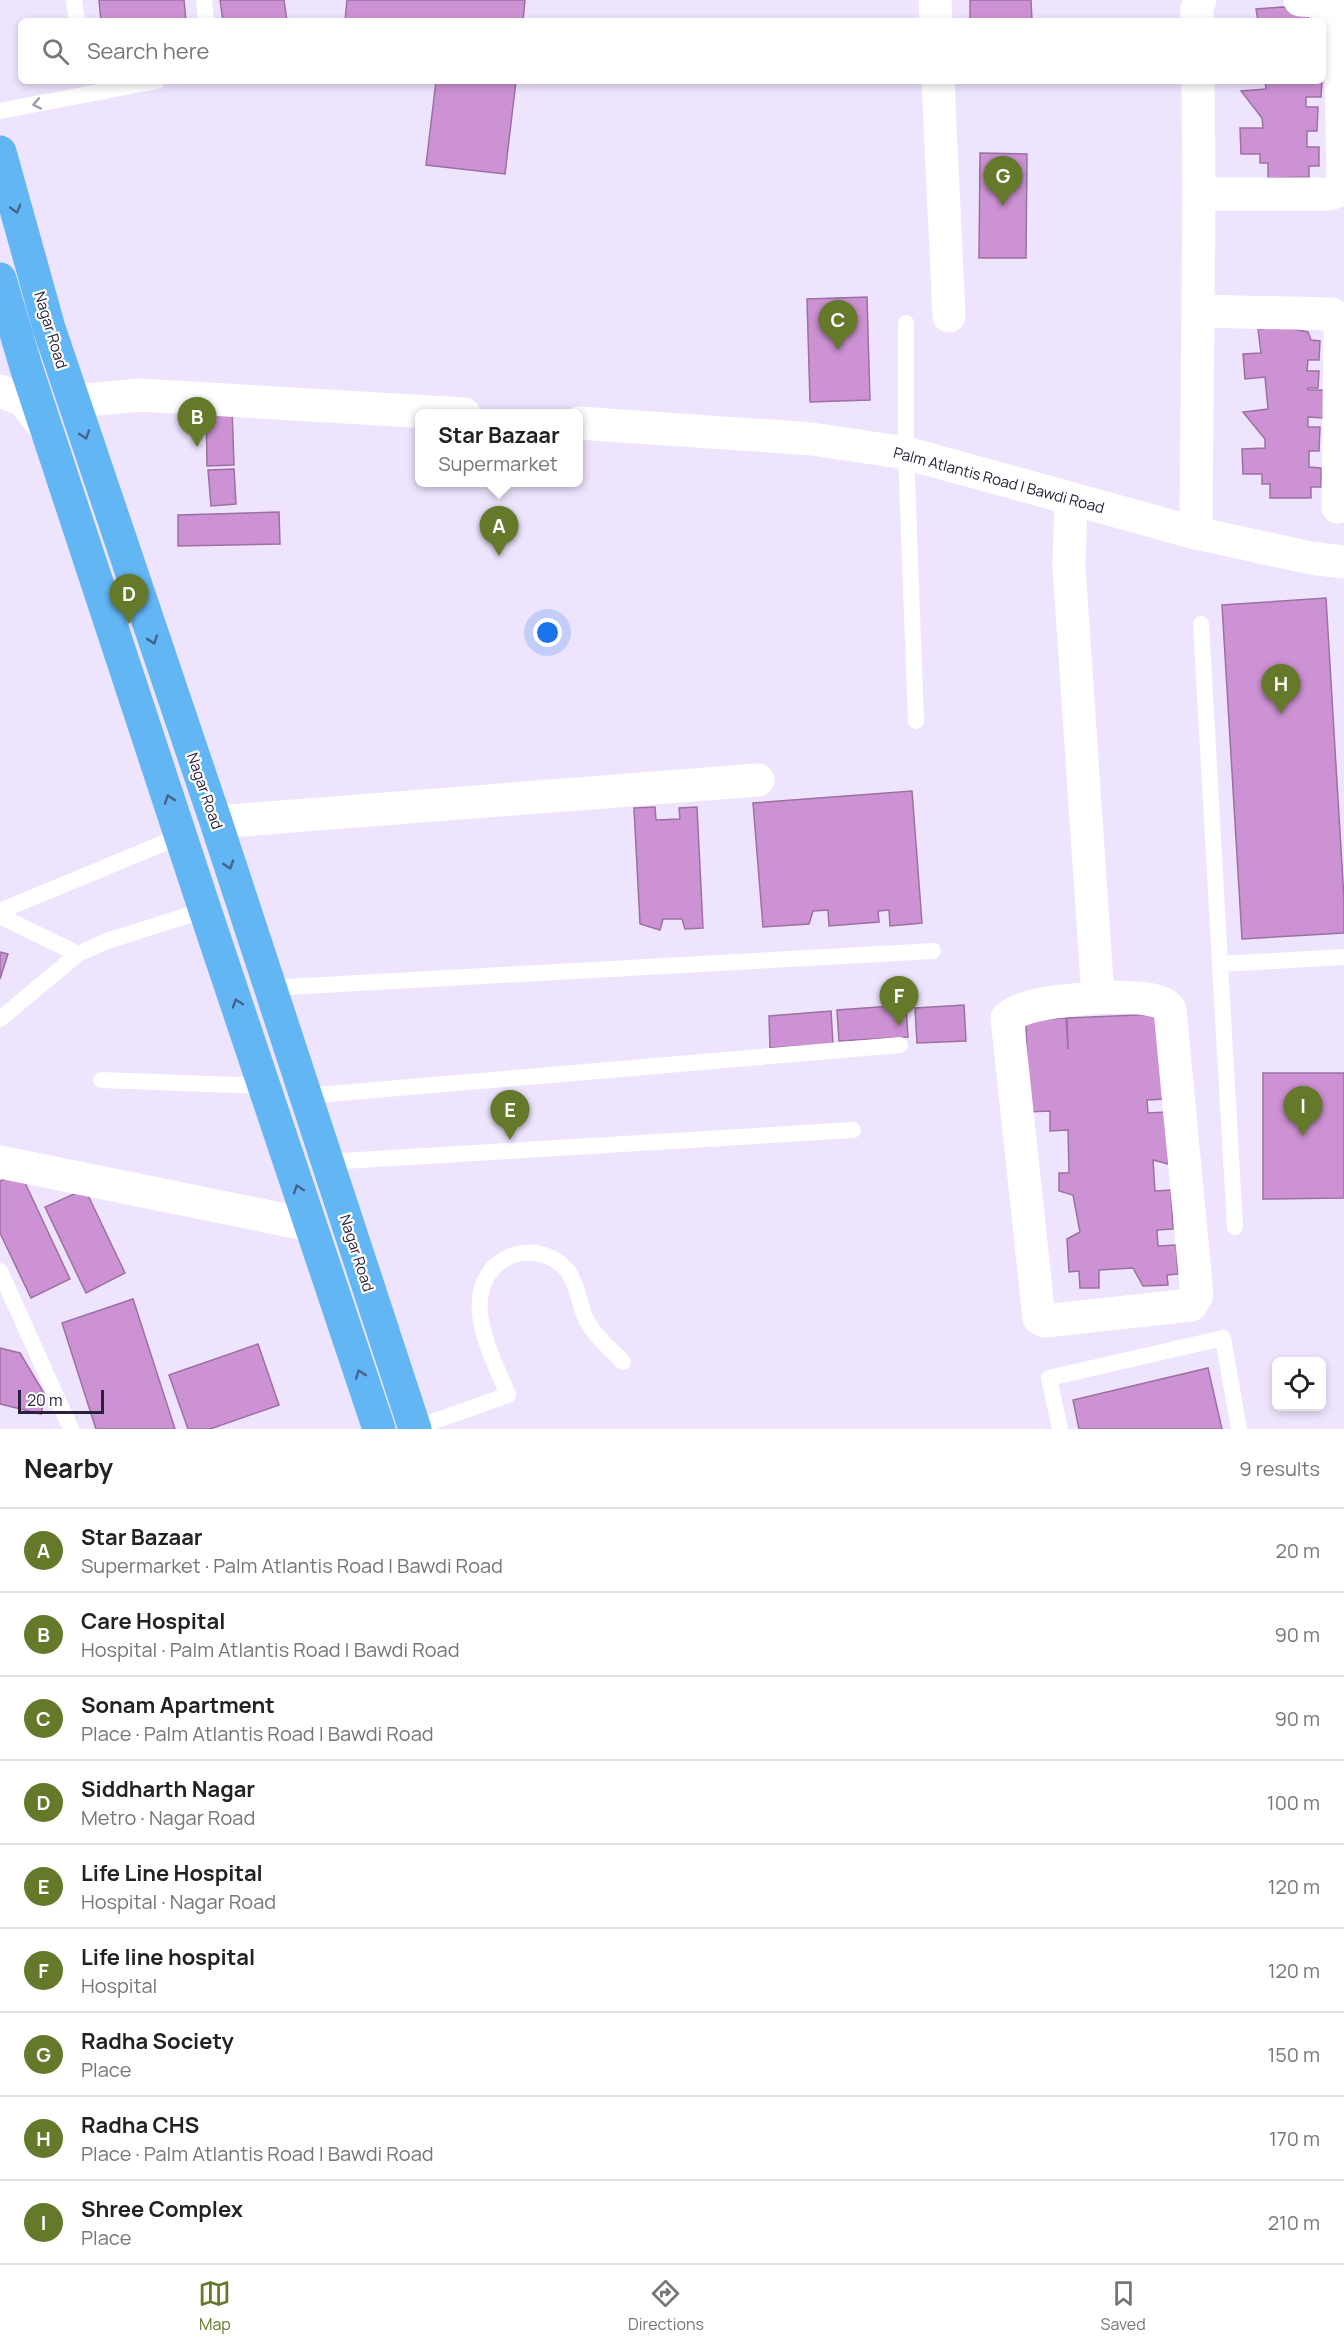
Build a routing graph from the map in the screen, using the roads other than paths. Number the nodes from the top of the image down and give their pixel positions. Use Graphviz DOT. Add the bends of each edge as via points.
graph roads {
  1 [pos="74,0"];
  2 [pos="204,0"];
  3 [pos="935,0"];
  4 [pos="1200,0"];
  5 [pos="1300,0"];
  6 [pos="77,18"];
  7 [pos="206,18"];
  8 [pos="936,18"];
  9 [pos="1197,18"];
  10 [pos="127,84"];
  11 [pos="938,84"];
  12 [pos="1198,84"];
  13 [pos="76,89"];
  14 [pos="0,111"];
  15 [pos="0,152"];
  16 [pos="1199,194"];
  17 [pos="0,279"];
  18 [pos="1199,311"];
  19 [pos="949,316"];
  20 [pos="906,323"];
  21 [pos="0,391"];
  22 [pos="74,401"];
  23 [pos="415,411"];
  24 [pos="583,423"];
  25 [pos="48,432"];
  26 [pos="906,453"];
  27 [pos="1071,499"];
  28 [pos="1338,507"];
  29 [pos="1196,533"];
  30 [pos="1344,562"];
  31 [pos="1201,624"];
  32 [pos="916,721"];
  33 [pos="196,764"];
  34 [pos="159,768"];
  35 [pos="758,780"];
  36 [pos="216,822"];
  37 [pos="181,836"];
  38 [pos="205,910"];
  39 [pos="0,911"];
  40 [pos="0,916"];
  41 [pos="933,951"];
  42 [pos="78,954"];
  43 [pos="1344,957"];
  44 [pos="1220,964"];
  45 [pos="269,988"];
  46 [pos="1098,997"];
  47 [pos="0,1019"];
  48 [pos="900,1045"];
  49 [pos="101,1080"];
  50 [pos="264,1086"];
  51 [pos="305,1096"];
  52 [pos="854,1130"];
  53 [pos="0,1162"];
  54 [pos="327,1162"];
  55 [pos="310,1225"];
  56 [pos="1235,1227"];
  57 [pos="0,1271"];
  58 [pos="623,1362"];
  59 [pos="415,1428"];
  60 [pos="71,1429"];
  61 [pos="379,1429"];
  62 [pos="1060,1429"];
  63 [pos="1239,1429"];
  1 -- 6 [label="lane"];
  2 -- 7 [label="lane"];
  3 -- 8 [label="street"];
  4 -- 9 [label="street"];
  5 -- 16 [label="street" via="1321,1 1333,6 1340,16 1340,191"];
  10 -- 13 [label="lane"];
  11 -- 19 [label="street"];
  12 -- 16 [label="street"];
  13 -- 14 [label="lane, one-way"];
  15 -- 22 [label="highway, Nagar Road, one-way"];
  16 -- 18 [label="street"];
  17 -- 25 [label="highway"];
  18 -- 28 [label="street" via="1332,314 1340,319"];
  18 -- 29 [label="street"];
  20 -- 26 [label="lane"];
  21 -- 25 [label="street" via="23,400"];
  22 -- 23 [label="street" via="140,395"];
  22 -- 33 [label="highway, Nagar Road, one-way"];
  24 -- 26 [label="street, Palm Atlantis Road | Bawdi Road" via="812,439"];
  25 -- 34 [label="highway"];
  26 -- 27 [label="street, Palm Atlantis Road | Bawdi Road"];
  26 -- 32 [label="lane"];
  27 -- 29 [label="street, Palm Atlantis Road | Bawdi Road"];
  27 -- 46 [label="street" via="1070,567"];
  29 -- 30 [label="street, Palm Atlantis Road | Bawdi Road"];
  31 -- 44 [label="lane"];
  33 -- 34 [label="highway"];
  33 -- 36 [label="highway, Nagar Road"];
  37 -- 34 [label="highway, one-way"];
  35 -- 36 [label="street"];
  36 -- 45 [label="highway, Nagar Road, one-way"];
  37 -- 38 [label="highway"];
  37 -- 39 [label="lane"];
  38 -- 42 [label="lane"];
  50 -- 38 [label="highway, one-way"];
  40 -- 42 [label="lane"];
  41 -- 45 [label="lane"];
  42 -- 47 [label="lane"];
  43 -- 44 [label="lane"];
  44 -- 56 [label="lane"];
  45 -- 51 [label="highway, Nagar Road"];
  46 -- 46 [label="street" via="1157,1000 1170,1010 1197,1295 1191,1305 1045,1321 1039,1318 1007,1018 1041,1005"];
  48 -- 51 [label="lane"];
  49 -- 50 [label="lane"];
  55 -- 50 [label="highway, one-way"];
  51 -- 54 [label="highway, Nagar Road"];
  52 -- 54 [label="lane"];
  53 -- 55 [label="street"];
  54 -- 59 [label="highway, Nagar Road"];
  61 -- 55 [label="highway, one-way"];
  57 -- 60 [label="lane"];
  58 -- 59 [label="lane" via="591,1326 567,1270 536,1252 518,1254 500,1261 480,1288 479,1310 486,1340 508,1395"];
  62 -- 63 [label="lane" via="1049,1378 1223,1338"];
}
